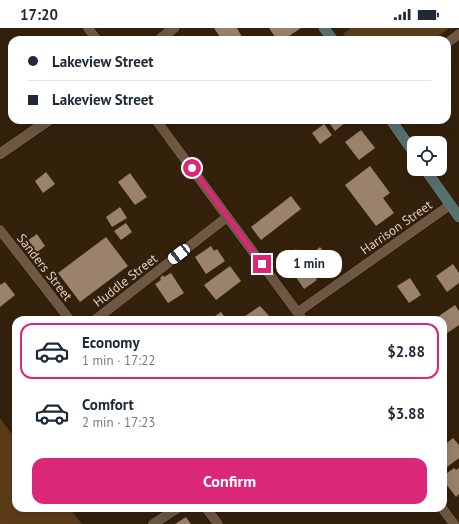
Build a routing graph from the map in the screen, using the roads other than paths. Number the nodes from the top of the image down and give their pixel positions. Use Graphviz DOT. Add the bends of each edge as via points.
graph roads {
  1 [pos="174,28"];
  2 [pos="164,36"];
  3 [pos="43,124"];
  4 [pos="159,124"];
  5 [pos="394,124"];
  6 [pos="407,143"];
  7 [pos="0,154"];
  8 [pos="430,176"];
  9 [pos="450,205"];
  10 [pos="227,217"];
  11 [pos="459,217"];
  12 [pos="0,230"];
  13 [pos="67,316"];
  14 [pos="101,316"];
  15 [pos="300,316"];
  16 [pos="172,512"];
  17 [pos="209,512"];
  18 [pos="445,512"];
  19 [pos="153,524"];
  20 [pos="218,524"];
  21 [pos="454,524"];
  1 -- 2 [label="street"];
  3 -- 7 [label="street"];
  4 -- 10 [label="street"];
  5 -- 6 [label="main road"];
  8 -- 9 [label="main road"];
  9 -- 11 [label="main road"];
  9 -- 15 [label="street, Harrison Street"];
  10 -- 14 [label="street, Huddle Street"];
  10 -- 15 [label="street"];
  12 -- 13 [label="street, Sanders Street"];
  16 -- 19 [label="street"];
  17 -- 20 [label="street"];
  18 -- 21 [label="street"];
}
